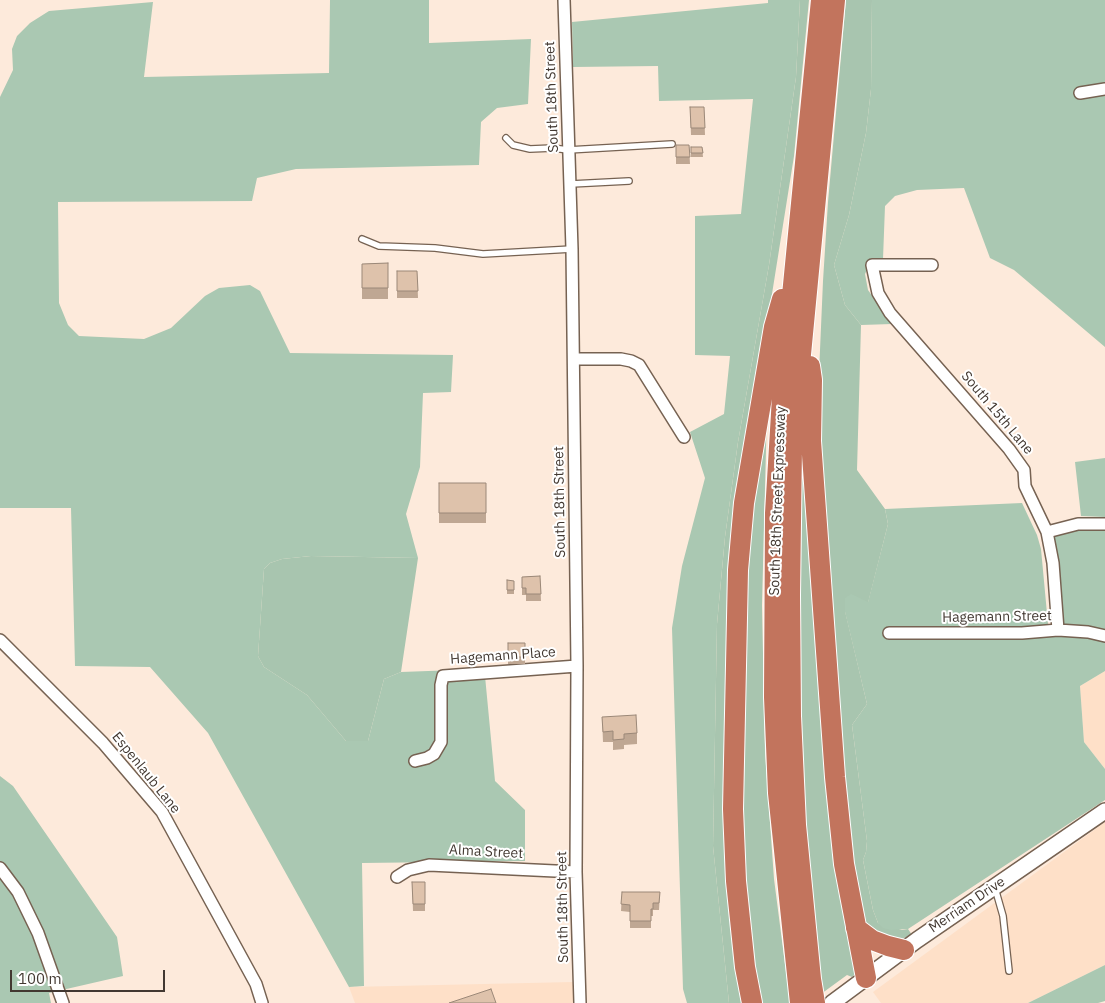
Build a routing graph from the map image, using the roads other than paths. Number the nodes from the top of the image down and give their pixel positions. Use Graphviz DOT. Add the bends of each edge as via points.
graph roads {
  1 [pos="564,0"];
  2 [pos="821,0"];
  3 [pos="835,0"];
  4 [pos="1105,90"];
  5 [pos="1080,93"];
  6 [pos="506,138"];
  7 [pos="672,144"];
  8 [pos="568,150"];
  9 [pos="629,181"];
  10 [pos="571,184"];
  11 [pos="362,239"];
  12 [pos="798,241"];
  13 [pos="572,249"];
  14 [pos="932,265"];
  15 [pos="805,316"];
  16 [pos="574,359"];
  17 [pos="684,437"];
  18 [pos="1105,524"];
  19 [pos="1047,532"];
  20 [pos="1058,630"];
  21 [pos="890,633"];
  22 [pos="1105,636"];
  23 [pos="0,640"];
  24 [pos="577,666"];
  25 [pos="414,761"];
  26 [pos="1105,811"];
  27 [pos="0,868"];
  28 [pos="576,872"];
  29 [pos="397,877"];
  30 [pos="995,886"];
  31 [pos="856,928"];
  32 [pos="904,950"];
  33 [pos="1009,971"];
  34 [pos="866,978"];
  35 [pos="803,991"];
  36 [pos="63,1003"];
  37 [pos="262,1003"];
  38 [pos="580,1003"];
  39 [pos="752,1003"];
  40 [pos="815,1003"];
  41 [pos="832,1003"];
  1 -- 8 [label="street, South 18th Street"];
  2 -- 12 [label="highway, South 18th Street Expressway"];
  3 -- 15 [label="highway, South 18th Street Expressway"];
  4 -- 5 [label="street"];
  6 -- 8 [label="lane" via="523,148"];
  7 -- 8 [label="lane"];
  8 -- 10 [label="street, South 18th Street"];
  9 -- 10 [label="lane"];
  10 -- 13 [label="street, South 18th Street"];
  11 -- 13 [label="lane" via="379,246 483,254"];
  12 -- 35 [label="highway, South 18th Street Expressway" via="782,397 775,513 774,697 778,793"];
  12 -- 39 [label="highway" via="774,327 744,503 738,570 733,809 736,881"];
  13 -- 16 [label="street, South 18th Street"];
  14 -- 19 [label="street, South 15th Lane" via="872,266 878,293 890,313 1024,470 1025,486"];
  15 -- 31 [label="highway" via="812,380 811,441 834,777 844,864"];
  15 -- 35 [label="highway, South 18th Street Expressway" via="792,448 790,595 791,716"];
  16 -- 17 [label="street" via="621,359 639,365"];
  16 -- 24 [label="street, South 18th Street"];
  18 -- 19 [label="street" via="1078,524"];
  19 -- 20 [label="street, South 15th Lane" via="1053,563"];
  20 -- 21 [label="street, Hagemann Street"];
  20 -- 22 [label="street, Hagemann Street"];
  23 -- 37 [label="street, Espenlaub Lane" via="103,743 162,812 256,984"];
  24 -- 25 [label="street, Hagemann Place" via="443,676 441,742 434,754"];
  24 -- 28 [label="street, South 18th Street"];
  26 -- 30 [label="main road, Merriam Drive"];
  27 -- 36 [label="street" via="18,892 38,933"];
  28 -- 29 [label="street, Alma Street" via="430,865 408,870"];
  28 -- 38 [label="street, South 18th Street"];
  30 -- 32 [label="main road, Merriam Drive"];
  30 -- 33 [label="lane" via="1003,916"];
  31 -- 32 [label="highway" via="872,940"];
  31 -- 34 [label="highway"];
  32 -- 34 [label="main road, Merriam Drive"];
  34 -- 41 [label="main road, Merriam Drive"];
  35 -- 40 [label="highway, South 18th Street Expressway"];
}
